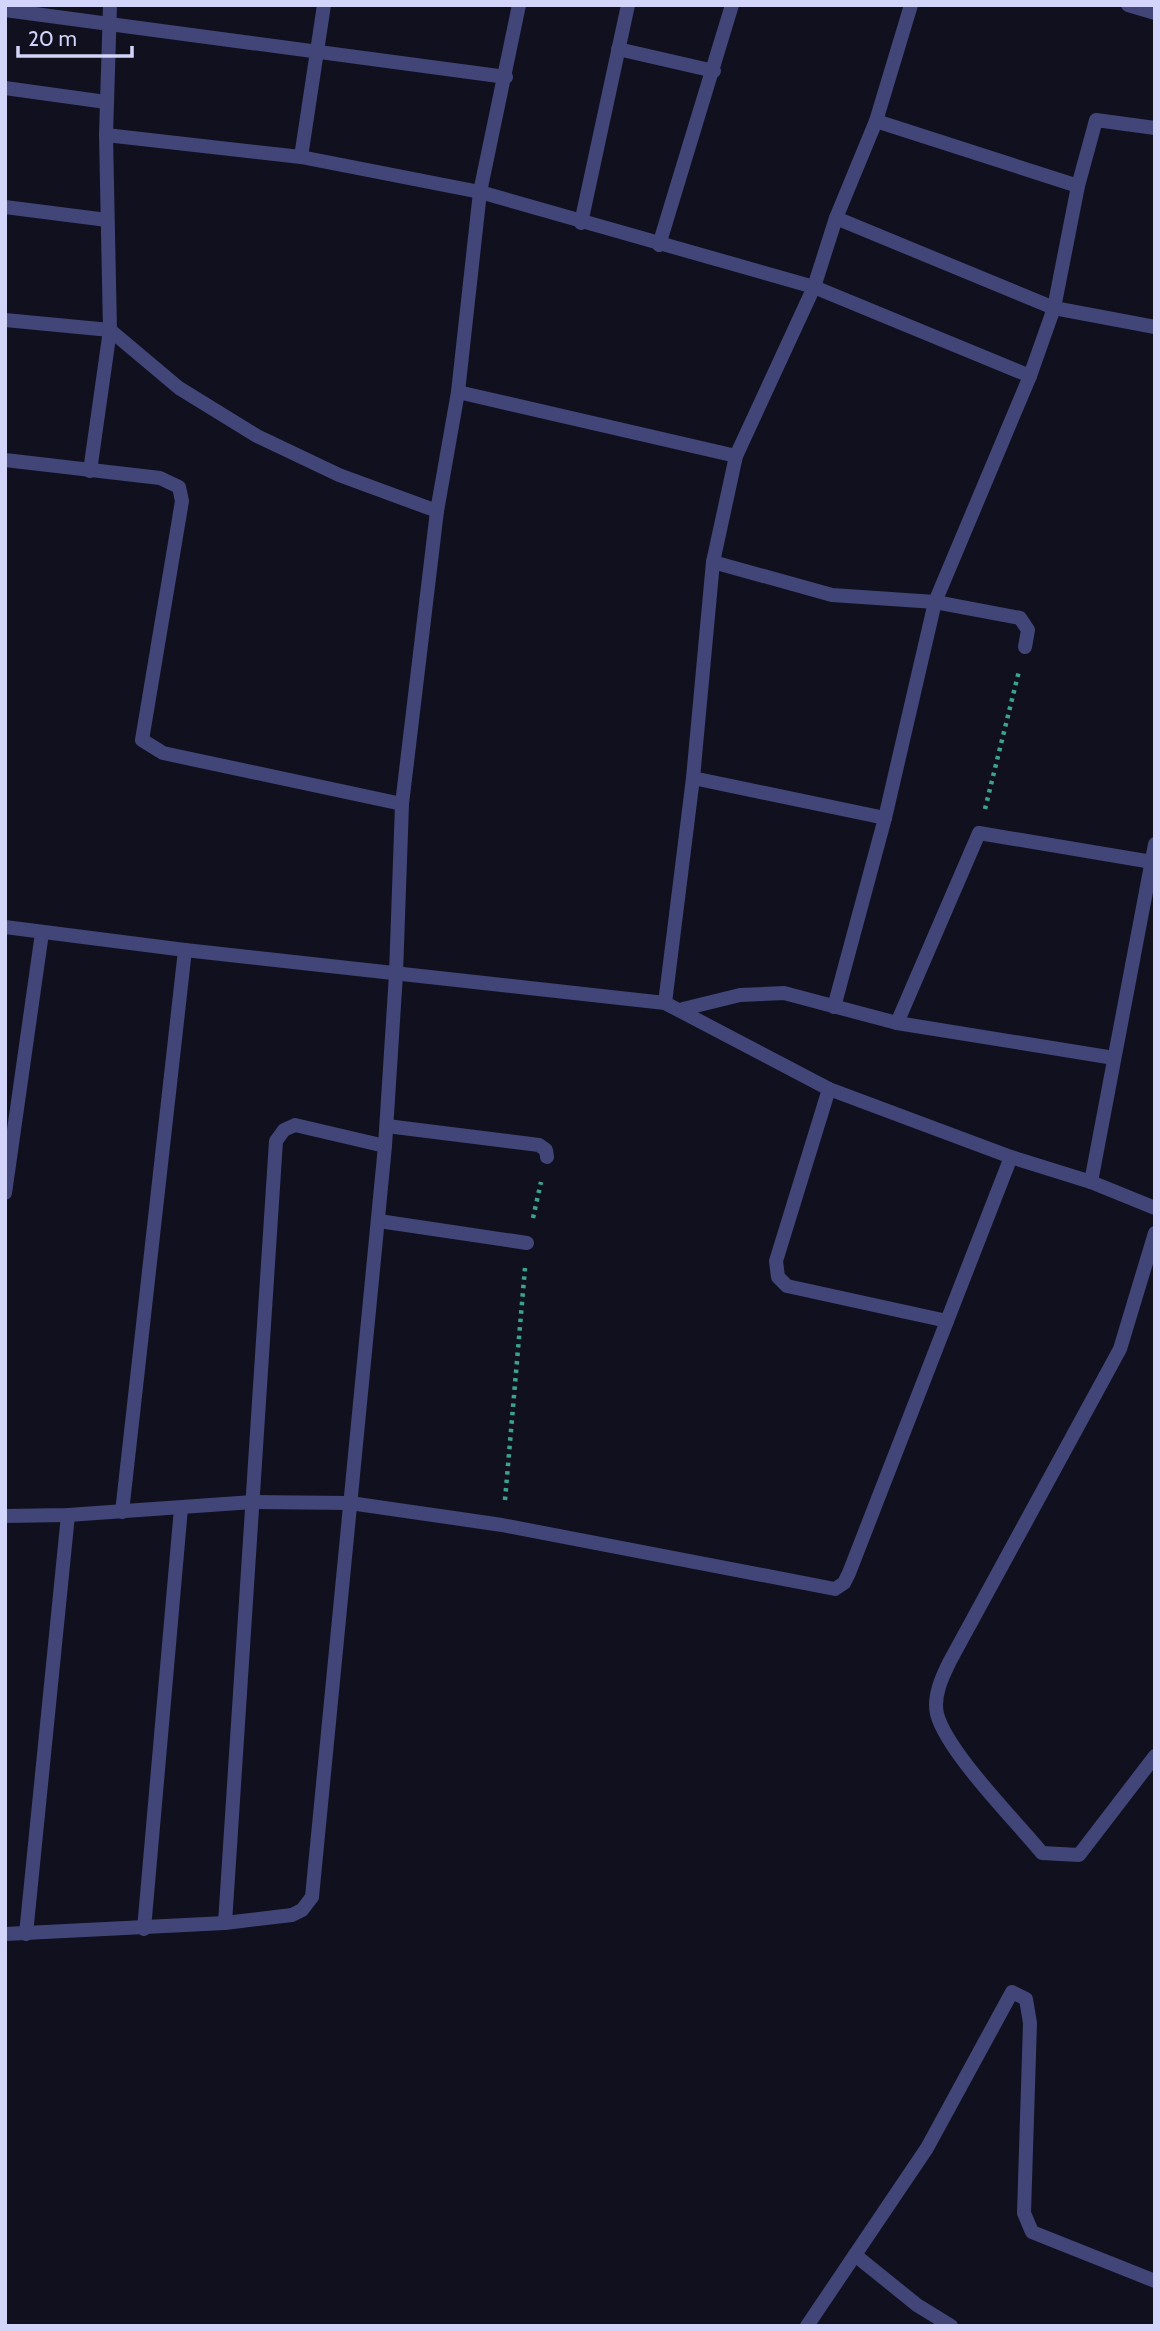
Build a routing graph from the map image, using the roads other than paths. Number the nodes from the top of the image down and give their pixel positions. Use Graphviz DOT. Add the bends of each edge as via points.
graph roads {
  1 [pos="110,5"];
  2 [pos="324,5"];
  3 [pos="519,5"];
  4 [pos="628,5"];
  5 [pos="732,5"];
  6 [pos="911,5"];
  7 [pos="1128,5"];
  8 [pos="5,10"];
  9 [pos="1155,13"];
  10 [pos="109,25"];
  11 [pos="618,49"];
  12 [pos="316,53"];
  13 [pos="714,71"];
  14 [pos="506,77"];
  15 [pos="5,88"];
  16 [pos="106,102"];
  17 [pos="876,121"];
  18 [pos="1155,128"];
  19 [pos="106,135"];
  20 [pos="301,157"];
  21 [pos="1078,186"];
  22 [pos="480,192"];
  23 [pos="5,207"];
  24 [pos="836,218"];
  25 [pos="107,220"];
  26 [pos="581,223"];
  27 [pos="659,245"];
  28 [pos="814,287"];
  29 [pos="1054,309"];
  30 [pos="5,320"];
  31 [pos="1155,327"];
  32 [pos="110,330"];
  33 [pos="1030,376"];
  34 [pos="458,392"];
  35 [pos="736,456"];
  36 [pos="5,460"];
  37 [pos="90,471"];
  38 [pos="437,511"];
  39 [pos="713,562"];
  40 [pos="935,602"];
  41 [pos="1025,647"];
  42 [pos="693,778"];
  43 [pos="402,804"];
  44 [pos="886,818"];
  45 [pos="1155,844"];
  46 [pos="1152,862"];
  47 [pos="5,927"];
  48 [pos="42,933"];
  49 [pos="185,950"];
  50 [pos="396,974"];
  51 [pos="665,1003"];
  52 [pos="834,1007"];
  53 [pos="683,1009"];
  54 [pos="897,1023"];
  55 [pos="1114,1058"];
  56 [pos="829,1089"];
  57 [pos="387,1126"];
  58 [pos="385,1146"];
  59 [pos="547,1157"];
  60 [pos="1011,1157"];
  61 [pos="1091,1182"];
  62 [pos="5,1193"];
  63 [pos="1155,1208"];
  64 [pos="379,1221"];
  65 [pos="1155,1233"];
  66 [pos="527,1243"];
  67 [pos="947,1321"];
  68 [pos="253,1502"];
  69 [pos="350,1503"];
  70 [pos="181,1507"];
  71 [pos="122,1512"];
  72 [pos="68,1515"];
  73 [pos="5,1516"];
  74 [pos="1153,1763"];
  75 [pos="225,1923"];
  76 [pos="144,1928"];
  77 [pos="5,1934"];
  78 [pos="26,1934"];
  79 [pos="855,2255"];
  80 [pos="1155,2281"];
  81 [pos="807,2326"];
  82 [pos="951,2326"];
  1 -- 10 [label="street"];
  2 -- 12 [label="street"];
  3 -- 14 [label="street"];
  4 -- 11 [label="street"];
  5 -- 13 [label="street"];
  6 -- 17 [label="street"];
  7 -- 9 [label="street"];
  8 -- 10 [label="street"];
  10 -- 12 [label="street"];
  10 -- 16 [label="street"];
  11 -- 13 [label="street"];
  11 -- 26 [label="street"];
  12 -- 14 [label="street"];
  12 -- 20 [label="street"];
  13 -- 27 [label="street"];
  14 -- 22 [label="street"];
  15 -- 16 [label="street"];
  16 -- 19 [label="street"];
  17 -- 21 [label="street"];
  17 -- 24 [label="street"];
  18 -- 21 [label="street" via="1096,120"];
  19 -- 20 [label="street"];
  19 -- 25 [label="street"];
  20 -- 22 [label="street"];
  21 -- 29 [label="street"];
  22 -- 26 [label="street"];
  22 -- 34 [label="street"];
  23 -- 25 [label="street"];
  24 -- 28 [label="street"];
  24 -- 29 [label="street"];
  25 -- 32 [label="street"];
  26 -- 27 [label="street"];
  27 -- 28 [label="street"];
  28 -- 33 [label="street"];
  28 -- 35 [label="street"];
  29 -- 31 [label="street"];
  29 -- 33 [label="street"];
  30 -- 32 [label="street"];
  32 -- 37 [label="street"];
  32 -- 38 [label="street" via="180,388 257,436 339,475"];
  33 -- 40 [label="street"];
  34 -- 35 [label="street"];
  34 -- 38 [label="street"];
  35 -- 39 [label="street"];
  36 -- 37 [label="street"];
  37 -- 43 [label="street" via="171,481 179,487 182,501 142,740 163,753"];
  38 -- 43 [label="street"];
  39 -- 40 [label="street" via="832,595"];
  39 -- 42 [label="street"];
  40 -- 41 [label="street" via="1020,618 1028,630"];
  40 -- 44 [label="street"];
  42 -- 44 [label="street"];
  42 -- 51 [label="street"];
  43 -- 50 [label="street"];
  44 -- 52 [label="street"];
  45 -- 46 [label="street"];
  46 -- 54 [label="street" via="979,833"];
  46 -- 55 [label="street"];
  47 -- 48 [label="street"];
  48 -- 49 [label="street"];
  48 -- 62 [label="street"];
  49 -- 50 [label="street"];
  49 -- 71 [label="street"];
  50 -- 51 [label="street"];
  50 -- 57 [label="street"];
  51 -- 53 [label="street"];
  52 -- 53 [label="street" via="784,993 740,995"];
  52 -- 54 [label="street"];
  53 -- 56 [label="street"];
  54 -- 55 [label="street"];
  55 -- 61 [label="street"];
  56 -- 60 [label="street"];
  56 -- 67 [label="street" via="776,1261 778,1277 787,1286"];
  57 -- 58 [label="street"];
  57 -- 59 [label="street" via="540,1145"];
  58 -- 64 [label="street"];
  58 -- 68 [label="street" via="295,1125 276,1141"];
  60 -- 61 [label="street"];
  60 -- 67 [label="street"];
  61 -- 63 [label="street"];
  64 -- 66 [label="street"];
  64 -- 69 [label="street"];
  65 -- 74 [label="street" via="1120,1349 950,1661 939,1683 936,1711 948,1740 1042,1853 1079,1855"];
  67 -- 69 [label="street" via="849,1573 835,1589 502,1525"];
  68 -- 69 [label="street"];
  68 -- 70 [label="street"];
  68 -- 75 [label="street"];
  69 -- 75 [label="street" via="312,1897 292,1915"];
  70 -- 71 [label="street"];
  70 -- 76 [label="street"];
  71 -- 72 [label="street"];
  72 -- 73 [label="street"];
  72 -- 78 [label="street"];
  75 -- 76 [label="street"];
  76 -- 78 [label="street"];
  77 -- 78 [label="street"];
  79 -- 80 [label="street" via="927,2148 1012,1992 1026,1999 1030,2023 1024,2213 1032,2232"];
  79 -- 81 [label="street"];
  79 -- 82 [label="street"];
}
